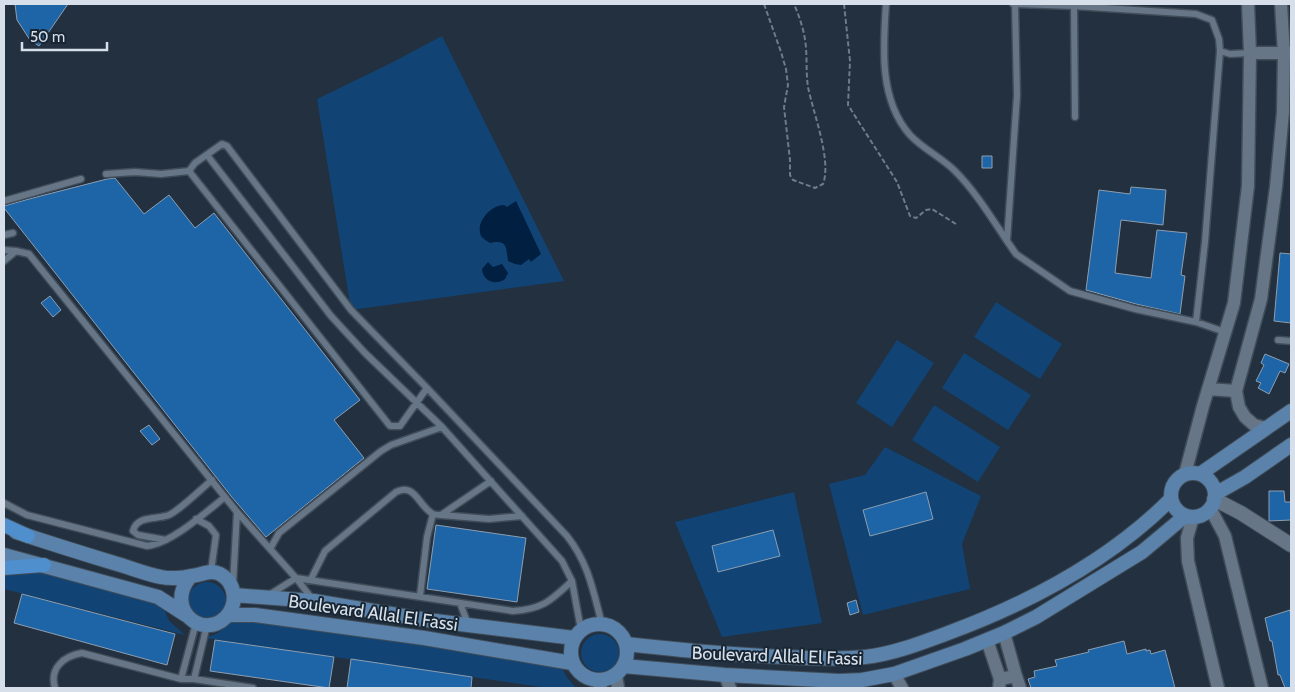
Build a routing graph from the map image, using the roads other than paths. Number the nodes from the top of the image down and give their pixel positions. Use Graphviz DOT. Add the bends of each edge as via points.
graph roads {
  1 [pos="886,4"];
  2 [pos="1014,4"];
  3 [pos="1248,4"];
  4 [pos="1280,4"];
  5 [pos="1074,6"];
  6 [pos="1220,51"];
  7 [pos="1250,53"];
  8 [pos="1288,53"];
  9 [pos="1074,117"];
  10 [pos="206,155"];
  11 [pos="189,170"];
  12 [pos="106,174"];
  13 [pos="81,179"];
  14 [pos="4,201"];
  15 [pos="13,233"];
  16 [pos="4,235"];
  17 [pos="1007,241"];
  18 [pos="4,250"];
  19 [pos="16,251"];
  20 [pos="4,261"];
  21 [pos="1196,322"];
  22 [pos="1225,332"];
  23 [pos="1278,340"];
  24 [pos="1291,341"];
  25 [pos="428,388"];
  26 [pos="1208,389"];
  27 [pos="1236,391"];
  28 [pos="417,402"];
  29 [pos="1291,411"];
  30 [pos="442,427"];
  31 [pos="1266,428"];
  32 [pos="1291,445"];
  33 [pos="1185,474"];
  34 [pos="1200,474"];
  35 [pos="212,480"];
  36 [pos="491,481"];
  37 [pos="225,496"];
  38 [pos="1171,500"];
  39 [pos="1213,500"];
  40 [pos="4,503"];
  41 [pos="237,512"];
  42 [pos="433,514"];
  43 [pos="441,515"];
  44 [pos="522,516"];
  45 [pos="1189,516"];
  46 [pos="196,519"];
  47 [pos="4,525"];
  48 [pos="4,529"];
  49 [pos="28,536"];
  50 [pos="166,540"];
  51 [pos="1291,545"];
  52 [pos="270,549"];
  53 [pos="4,555"];
  54 [pos="44,565"];
  55 [pos="4,568"];
  56 [pos="211,571"];
  57 [pos="190,577"];
  58 [pos="296,578"];
  59 [pos="311,579"];
  60 [pos="572,581"];
  61 [pos="233,592"];
  62 [pos="420,596"];
  63 [pos="267,597"];
  64 [pos="314,601"];
  65 [pos="460,603"];
  66 [pos="228,615"];
  67 [pos="196,621"];
  68 [pos="602,624"];
  69 [pos="469,625"];
  70 [pos="1004,632"];
  71 [pos="578,634"];
  72 [pos="988,640"];
  73 [pos="626,644"];
  74 [pos="572,663"];
  75 [pos="894,674"];
  76 [pos="619,676"];
  77 [pos="1016,676"];
  78 [pos="180,679"];
  79 [pos="194,679"];
  80 [pos="728,682"];
  81 [pos="600,684"];
  82 [pos="999,684"];
  83 [pos="55,688"];
  84 [pos="253,688"];
  85 [pos="902,688"];
  86 [pos="1020,688"];
  87 [pos="1218,688"];
  88 [pos="1262,688"];
  1 -- 17 [label="lane" via="884,64 887,89 898,119 911,136 954,170"];
  2 -- 5 [label="lane"];
  2 -- 17 [label="lane" via="1017,95"];
  3 -- 7 [label="street"];
  4 -- 8 [label="street"];
  5 -- 6 [label="lane" via="1196,14 1212,20"];
  5 -- 9 [label="lane"];
  6 -- 7 [label="lane"];
  6 -- 21 [label="lane"];
  7 -- 8 [label="street"];
  7 -- 22 [label="street" via="1248,186 1234,303"];
  8 -- 27 [label="street" via="1276,187 1261,299"];
  10 -- 11 [label="lane"];
  10 -- 25 [label="lane" via="222,144 227,146 351,310"];
  10 -- 28 [label="lane" via="331,316"];
  11 -- 12 [label="lane" via="161,174"];
  11 -- 28 [label="lane" via="388,424 400,426"];
  13 -- 14 [label="lane"];
  15 -- 16 [label="lane"];
  17 -- 21 [label="lane" via="1016,254 1070,291"];
  18 -- 19 [label="lane"];
  19 -- 20 [label="lane"];
  19 -- 35 [label="lane" via="29,254"];
  21 -- 22 [label="lane"];
  22 -- 26 [label="street"];
  23 -- 24 [label="lane"];
  25 -- 28 [label="lane"];
  25 -- 68 [label="lane" via="578,550"];
  26 -- 27 [label="street"];
  26 -- 33 [label="street"];
  27 -- 31 [label="street" via="1239,408 1245,417 1254,425"];
  28 -- 30 [label="lane"];
  29 -- 31 [label="main road"];
  30 -- 36 [label="lane"];
  30 -- 52 [label="lane" via="380,451 279,533"];
  31 -- 34 [label="main road"];
  32 -- 39 [label="main road"];
  33 -- 34 [label="main road"];
  33 -- 38 [label="main road" via="1172,487"];
  34 -- 39 [label="main road" via="1211,482"];
  35 -- 37 [label="lane"];
  35 -- 50 [label="lane" via="169,514 134,524 133,531 138,535"];
  36 -- 43 [label="lane"];
  36 -- 44 [label="lane"];
  37 -- 41 [label="lane"];
  37 -- 46 [label="lane"];
  38 -- 45 [label="main road" via="1176,509"];
  38 -- 73 [label="main road, Boulevard Allal El Fassi" via="1142,527 1106,553 1030,599 993,616 889,653 818,659 702,653"];
  39 -- 45 [label="main road" via="1205,513"];
  39 -- 51 [label="street"];
  39 -- 88 [label="street" via="1225,536"];
  40 -- 50 [label="lane" via="27,515 137,545 155,545"];
  41 -- 52 [label="lane"];
  41 -- 61 [label="lane"];
  42 -- 43 [label="lane"];
  42 -- 59 [label="lane" via="410,491 402,489 396,492 325,550"];
  42 -- 62 [label="lane"];
  43 -- 44 [label="lane" via="489,519"];
  44 -- 60 [label="lane" via="562,561"];
  45 -- 70 [label="main road, Boulevard Allal El Fassi" via="1142,552 1036,617"];
  45 -- 87 [label="street" via="1188,562"];
  46 -- 50 [label="lane"];
  46 -- 56 [label="lane" via="209,526 216,535"];
  47 -- 49 [label="main road"];
  48 -- 49 [label="main road"];
  49 -- 57 [label="main road" via="162,578"];
  52 -- 58 [label="lane"];
  53 -- 54 [label="main road"];
  54 -- 55 [label="main road"];
  54 -- 67 [label="main road" via="158,596"];
  56 -- 57 [label="main road"];
  56 -- 61 [label="main road" via="228,580"];
  57 -- 67 [label="main road" via="183,585 181,606"];
  58 -- 59 [label="lane"];
  58 -- 63 [label="lane"];
  58 -- 64 [label="lane"];
  59 -- 62 [label="lane"];
  60 -- 65 [label="lane" via="543,606 531,610 513,611"];
  60 -- 71 [label="lane"];
  61 -- 63 [label="main road, Boulevard Allal El Fassi"];
  61 -- 66 [label="main road" via="233,606"];
  62 -- 65 [label="lane"];
  63 -- 64 [label="main road, Boulevard Allal El Fassi"];
  64 -- 69 [label="main road, Boulevard Allal El Fassi"];
  65 -- 69 [label="lane"];
  66 -- 67 [label="main road" via="222,620"];
  66 -- 74 [label="main road, Boulevard Allal El Fassi" via="255,615"];
  67 -- 78 [label="lane"];
  67 -- 79 [label="lane"];
  68 -- 71 [label="main road" via="594,624"];
  68 -- 73 [label="main road" via="617,631"];
  69 -- 71 [label="main road, Boulevard Allal El Fassi"];
  70 -- 72 [label="main road, Boulevard Allal El Fassi"];
  70 -- 77 [label="street"];
  71 -- 74 [label="main road" via="571,646"];
  72 -- 75 [label="main road, Boulevard Allal El Fassi"];
  72 -- 82 [label="street"];
  73 -- 76 [label="main road" via="627,652"];
  74 -- 81 [label="main road" via="582,676"];
  75 -- 80 [label="main road, Boulevard Allal El Fassi" via="862,680"];
  75 -- 85 [label="street"];
  76 -- 80 [label="main road, Boulevard Allal El Fassi"];
  76 -- 81 [label="main road"];
  77 -- 82 [label="street"];
  77 -- 86 [label="street"];
  78 -- 79 [label="lane"];
  78 -- 83 [label="lane" via="82,653 71,655 54,671"];
  79 -- 84 [label="lane"];
}
